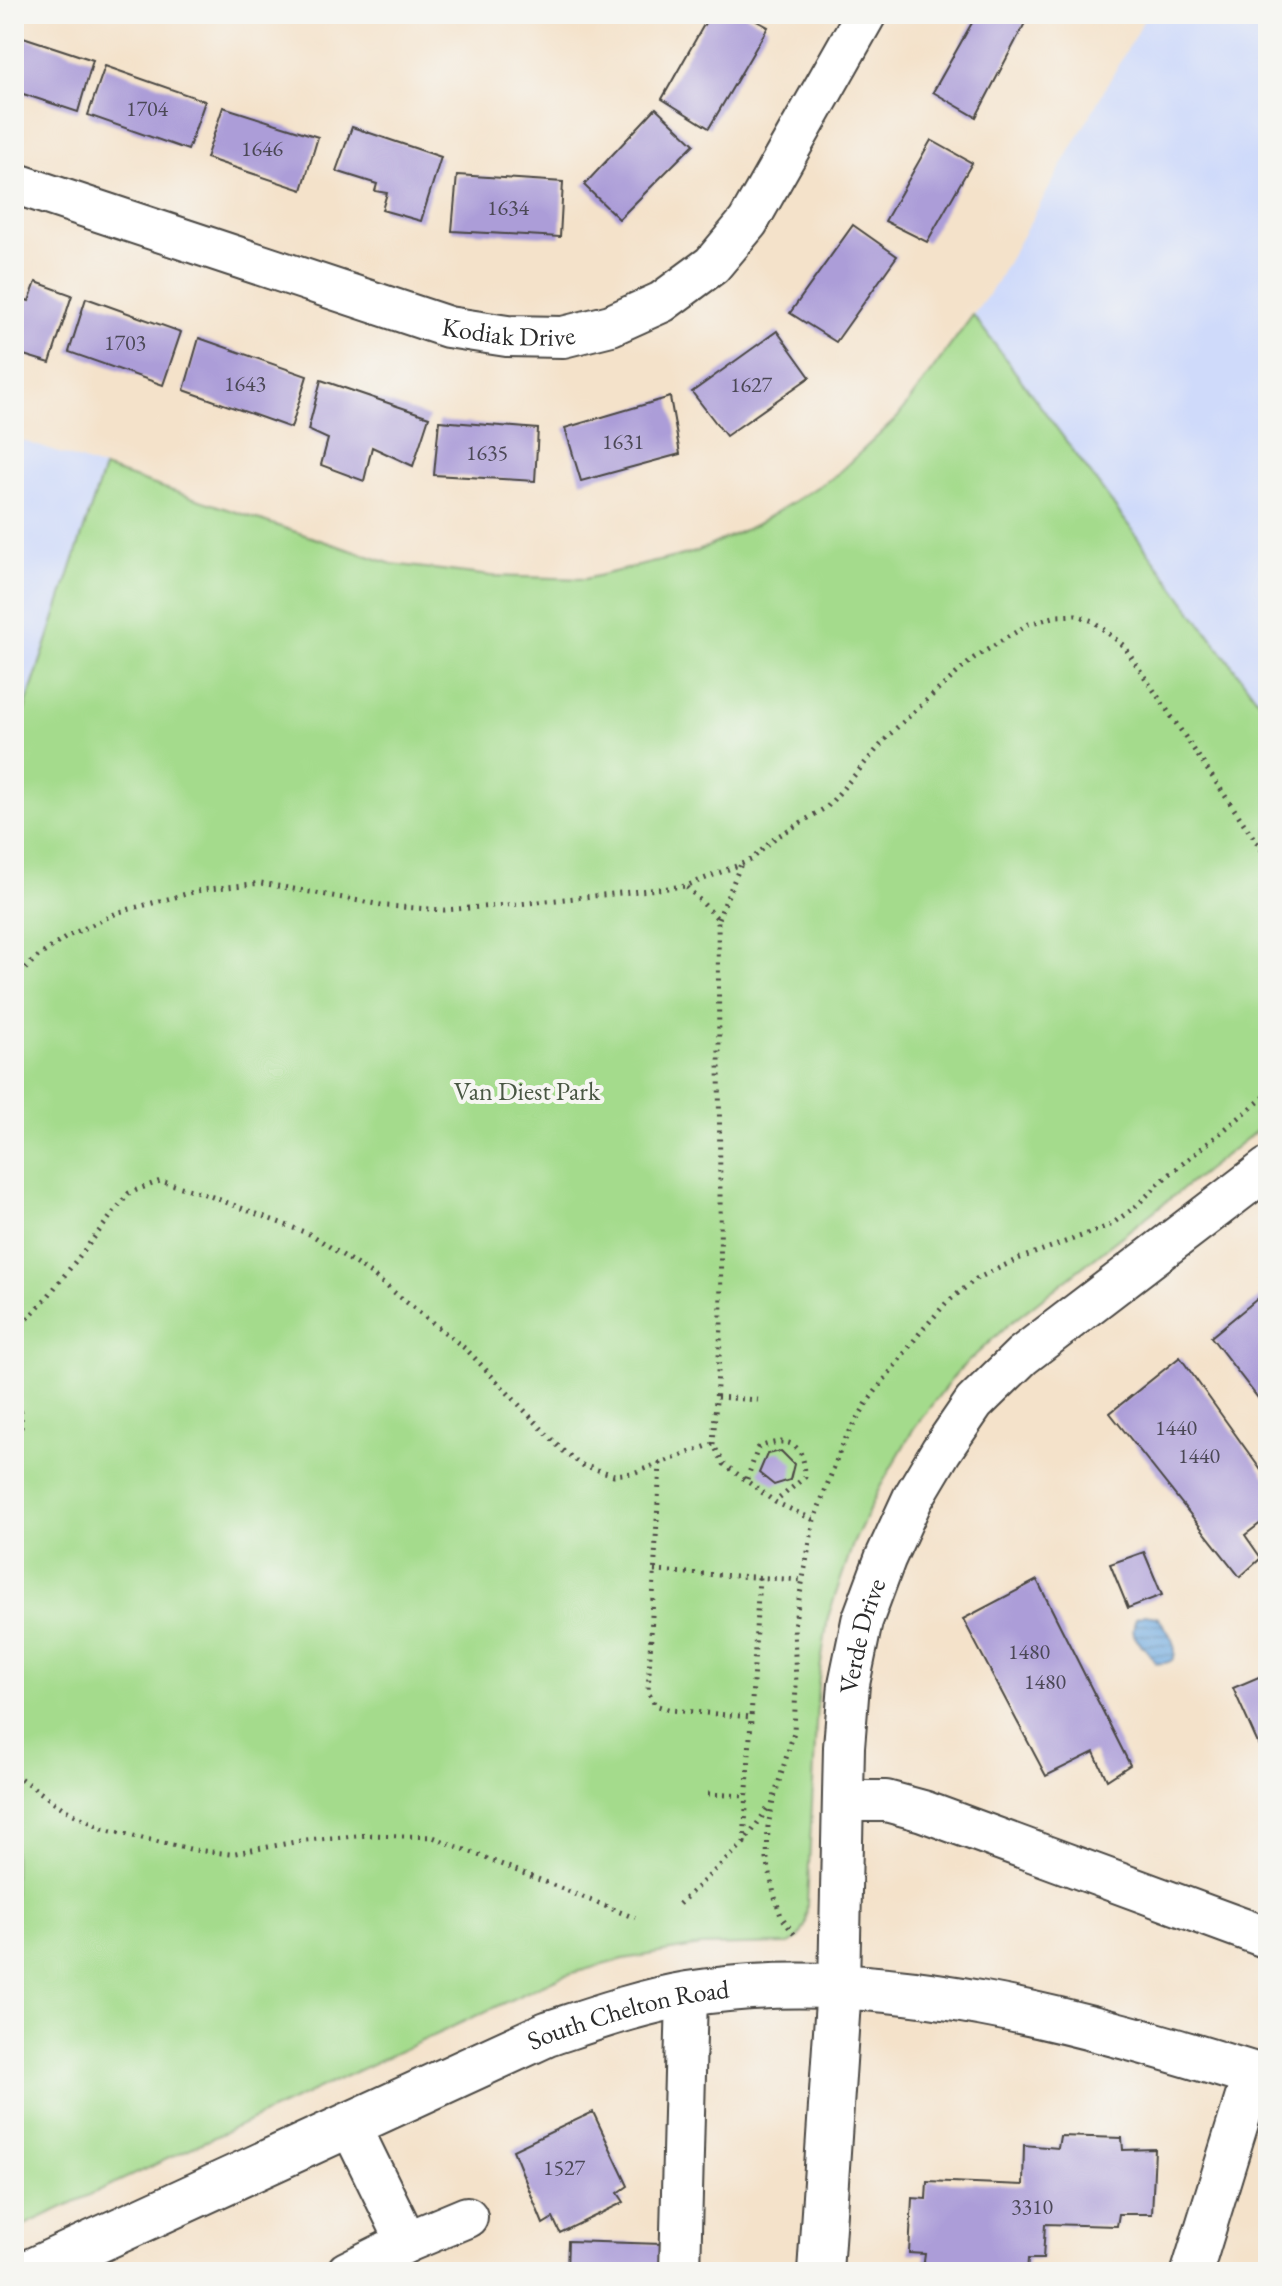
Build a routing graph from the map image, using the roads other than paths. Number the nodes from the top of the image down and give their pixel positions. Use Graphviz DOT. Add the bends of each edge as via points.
graph roads {
  1 [pos="866,14"];
  2 [pos="14,183"];
  3 [pos="1268,1168"];
  4 [pos="844,1801"];
  5 [pos="1268,1938"];
  6 [pos="839,1986"];
  7 [pos="687,1994"];
  8 [pos="1261,2077"];
  9 [pos="350,2125"];
  10 [pos="467,2217"];
  11 [pos="407,2242"];
  12 [pos="29,2272"];
  13 [pos="347,2272"];
  14 [pos="680,2272"];
  15 [pos="820,2272"];
  16 [pos="1192,2272"];
  1 -- 2 [label="street, Kodiak Drive" via="748,222 712,265 662,302 611,325 563,337 448,327"];
  3 -- 4 [label="street, Verde Drive" via="1022,1356 974,1403 941,1451 913,1498 862,1621 849,1684"];
  4 -- 5 [label="street" via="886,1801 923,1811"];
  4 -- 6 [label="street, Verde Drive"];
  6 -- 7 [label="main road, South Chelton Road"];
  6 -- 8 [label="main road, South Chelton Road" via="948,1998 1035,2015"];
  6 -- 15 [label="main road, Verde Drive"];
  7 -- 9 [label="main road, South Chelton Road" via="547,2034"];
  7 -- 14 [label="street"];
  8 -- 16 [label="street"];
  9 -- 11 [label="street"];
  9 -- 12 [label="main road, South Chelton Road"];
  10 -- 11 [label="street"];
  11 -- 13 [label="street"];
}
